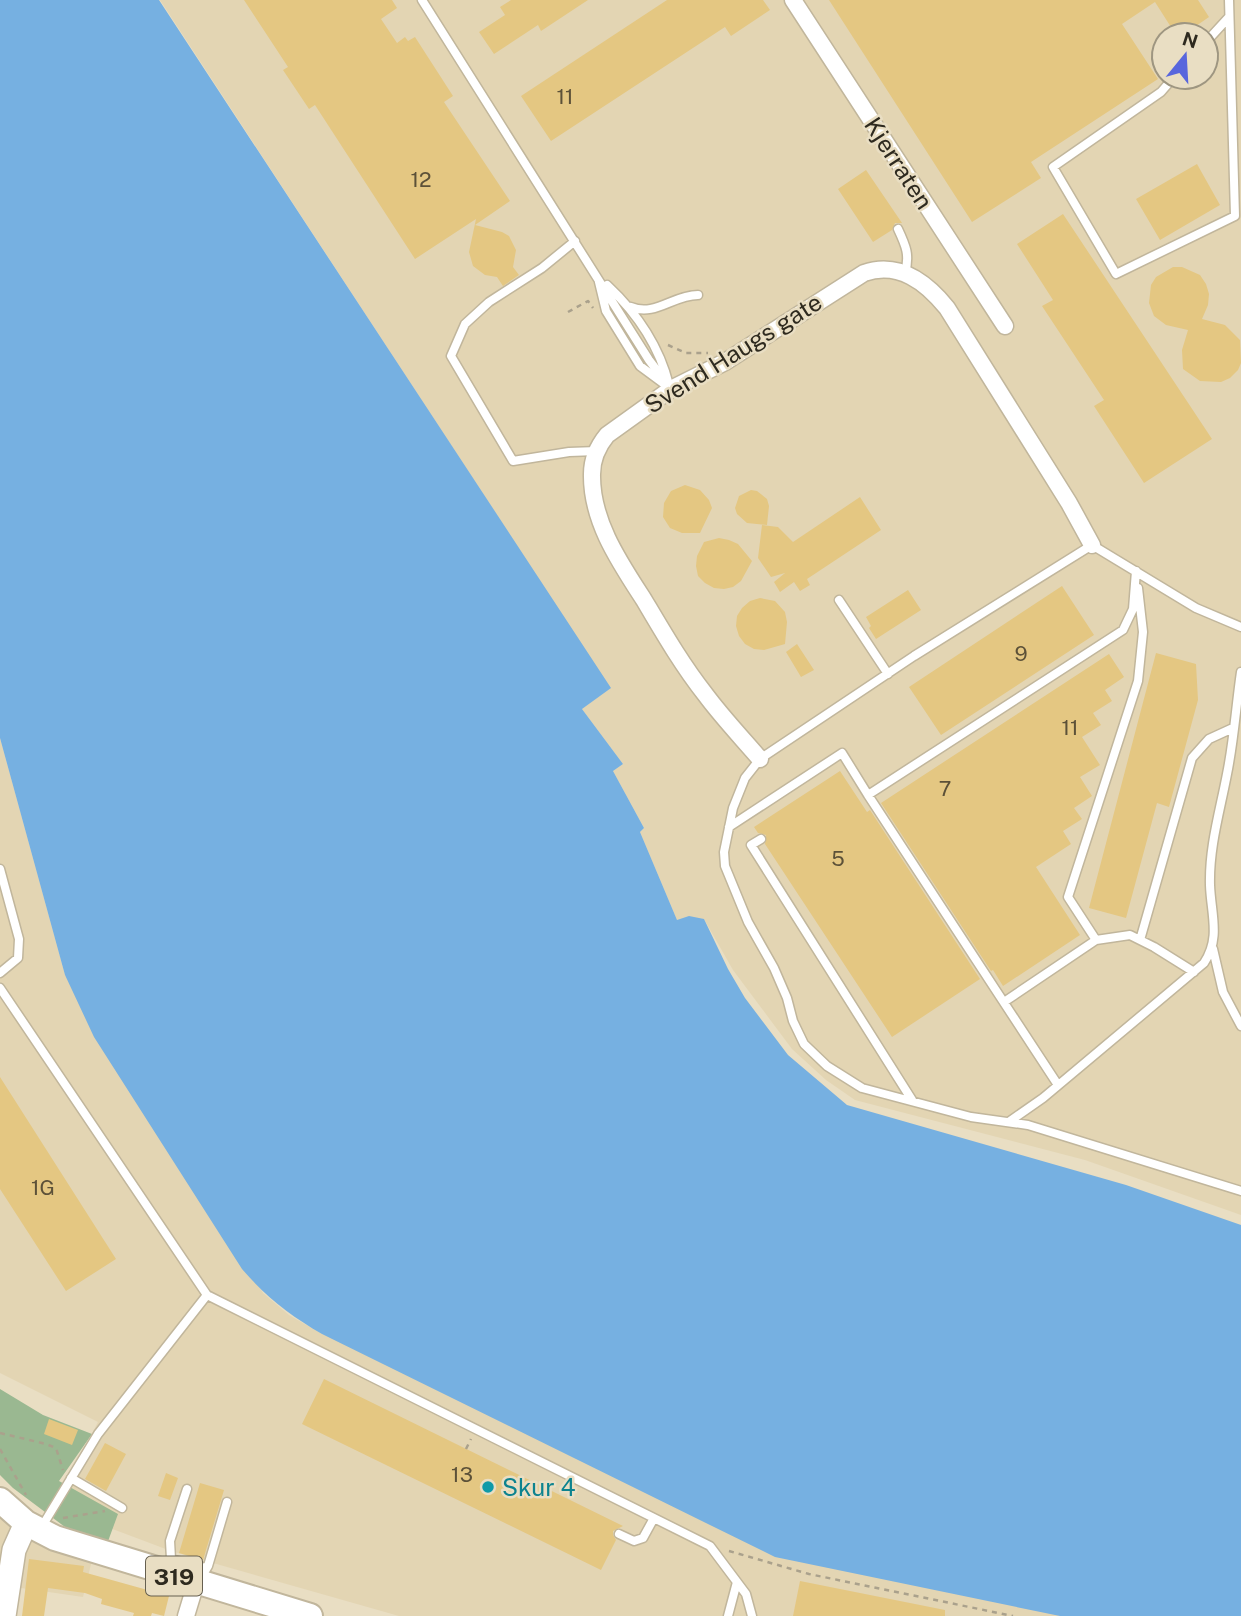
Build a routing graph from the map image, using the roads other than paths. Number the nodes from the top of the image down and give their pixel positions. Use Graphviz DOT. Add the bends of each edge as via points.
graph roads {
  1 [pos="422,0"];
  2 [pos="793,0"];
  3 [pos="1229,0"];
  4 [pos="1229,17"];
  5 [pos="1220,27"];
  6 [pos="1162,91"];
  7 [pos="898,229"];
  8 [pos="575,241"];
  9 [pos="905,273"];
  10 [pos="597,276"];
  11 [pos="698,295"];
  12 [pos="615,302"];
  13 [pos="629,306"];
  14 [pos="1005,326"];
  15 [pos="671,389"];
  16 [pos="597,450"];
  17 [pos="1092,545"];
  18 [pos="1136,571"];
  19 [pos="839,600"];
  20 [pos="1241,627"];
  21 [pos="1241,672"];
  22 [pos="888,674"];
  23 [pos="1233,728"];
  24 [pos="760,759"];
  25 [pos="868,795"];
  26 [pos="729,827"];
  27 [pos="761,839"];
  28 [pos="0,869"];
  29 [pos="1096,940"];
  30 [pos="1140,940"];
  31 [pos="1213,949"];
  32 [pos="1194,971"];
  33 [pos="0,973"];
  34 [pos="0,988"];
  35 [pos="1004,1002"];
  36 [pos="1241,1026"];
  37 [pos="1058,1085"];
  38 [pos="912,1100"];
  39 [pos="1010,1121"];
  40 [pos="1241,1191"];
  41 [pos="207,1295"];
  42 [pos="69,1482"];
  43 [pos="187,1489"];
  44 [pos="0,1500"];
  45 [pos="228,1502"];
  46 [pos="122,1508"];
  47 [pos="654,1518"];
  48 [pos="37,1525"];
  49 [pos="619,1534"];
  50 [pos="168,1566"];
  51 [pos="200,1578"];
  52 [pos="737,1582"];
  53 [pos="4,1584"];
  54 [pos="4,1616"];
  55 [pos="186,1616"];
  56 [pos="310,1616"];
  57 [pos="728,1616"];
  58 [pos="752,1616"];
  1 -- 8 [label="lane"];
  2 -- 14 [label="street, Kjerraten"];
  3 -- 4 [label="lane"];
  4 -- 5 [label="lane"];
  4 -- 6 [label="lane" via="1235,216 1116,274 1053,167"];
  7 -- 9 [label="lane" via="909,259"];
  8 -- 10 [label="lane"];
  8 -- 16 [label="lane" via="465,324 451,356 513,461"];
  9 -- 15 [label="street, Svend Haugs gate" via="885,269 864,273 725,362"];
  9 -- 17 [label="street" via="936,294 947,308"];
  10 -- 12 [label="lane"];
  10 -- 13 [label="lane"];
  10 -- 15 [label="lane" via="606,311 640,366"];
  11 -- 13 [label="lane" via="678,297 653,310"];
  12 -- 13 [label="lane"];
  12 -- 15 [label="lane"];
  13 -- 15 [label="lane" via="660,353"];
  15 -- 16 [label="street, Svend Haugs gate" via="607,435"];
  16 -- 24 [label="street" via="594,493 608,542 704,694"];
  17 -- 18 [label="lane"];
  17 -- 22 [label="lane"];
  18 -- 20 [label="lane" via="1196,608"];
  18 -- 25 [label="lane" via="1133,609 1123,630"];
  18 -- 29 [label="lane" via="1143,632 1138,681 1068,897"];
  19 -- 22 [label="lane"];
  21 -- 23 [label="lane"];
  22 -- 24 [label="lane"];
  23 -- 30 [label="lane" via="1209,739 1192,758"];
  23 -- 31 [label="lane" via="1211,853"];
  24 -- 26 [label="lane" via="745,778"];
  25 -- 26 [label="lane" via="842,752"];
  25 -- 35 [label="lane"];
  26 -- 38 [label="lane" via="725,866 804,1044 827,1066 862,1088"];
  27 -- 38 [label="lane" via="751,845"];
  28 -- 33 [label="lane" via="19,939 18,958"];
  29 -- 30 [label="lane" via="1130,935"];
  29 -- 35 [label="lane"];
  30 -- 32 [label="lane"];
  31 -- 32 [label="lane"];
  31 -- 36 [label="lane" via="1223,992"];
  32 -- 37 [label="lane"];
  34 -- 41 [label="lane"];
  35 -- 37 [label="lane"];
  37 -- 39 [label="lane"];
  38 -- 39 [label="lane" via="971,1117"];
  39 -- 40 [label="lane"];
  41 -- 42 [label="lane" via="98,1434"];
  41 -- 47 [label="lane"];
  42 -- 46 [label="lane"];
  42 -- 48 [label="lane"];
  43 -- 50 [label="lane" via="170,1541"];
  44 -- 48 [label="main road, 319"];
  45 -- 51 [label="lane"];
  47 -- 49 [label="lane" via="643,1538 634,1541"];
  47 -- 52 [label="lane" via="710,1546"];
  48 -- 50 [label="main road, 319" via="76,1546"];
  48 -- 53 [label="main road" via="14,1550"];
  50 -- 51 [label="main road, 319"];
  51 -- 55 [label="street"];
  51 -- 56 [label="main road, 319"];
  52 -- 57 [label="lane"];
  52 -- 58 [label="lane"];
  53 -- 54 [label="main road"];
}
